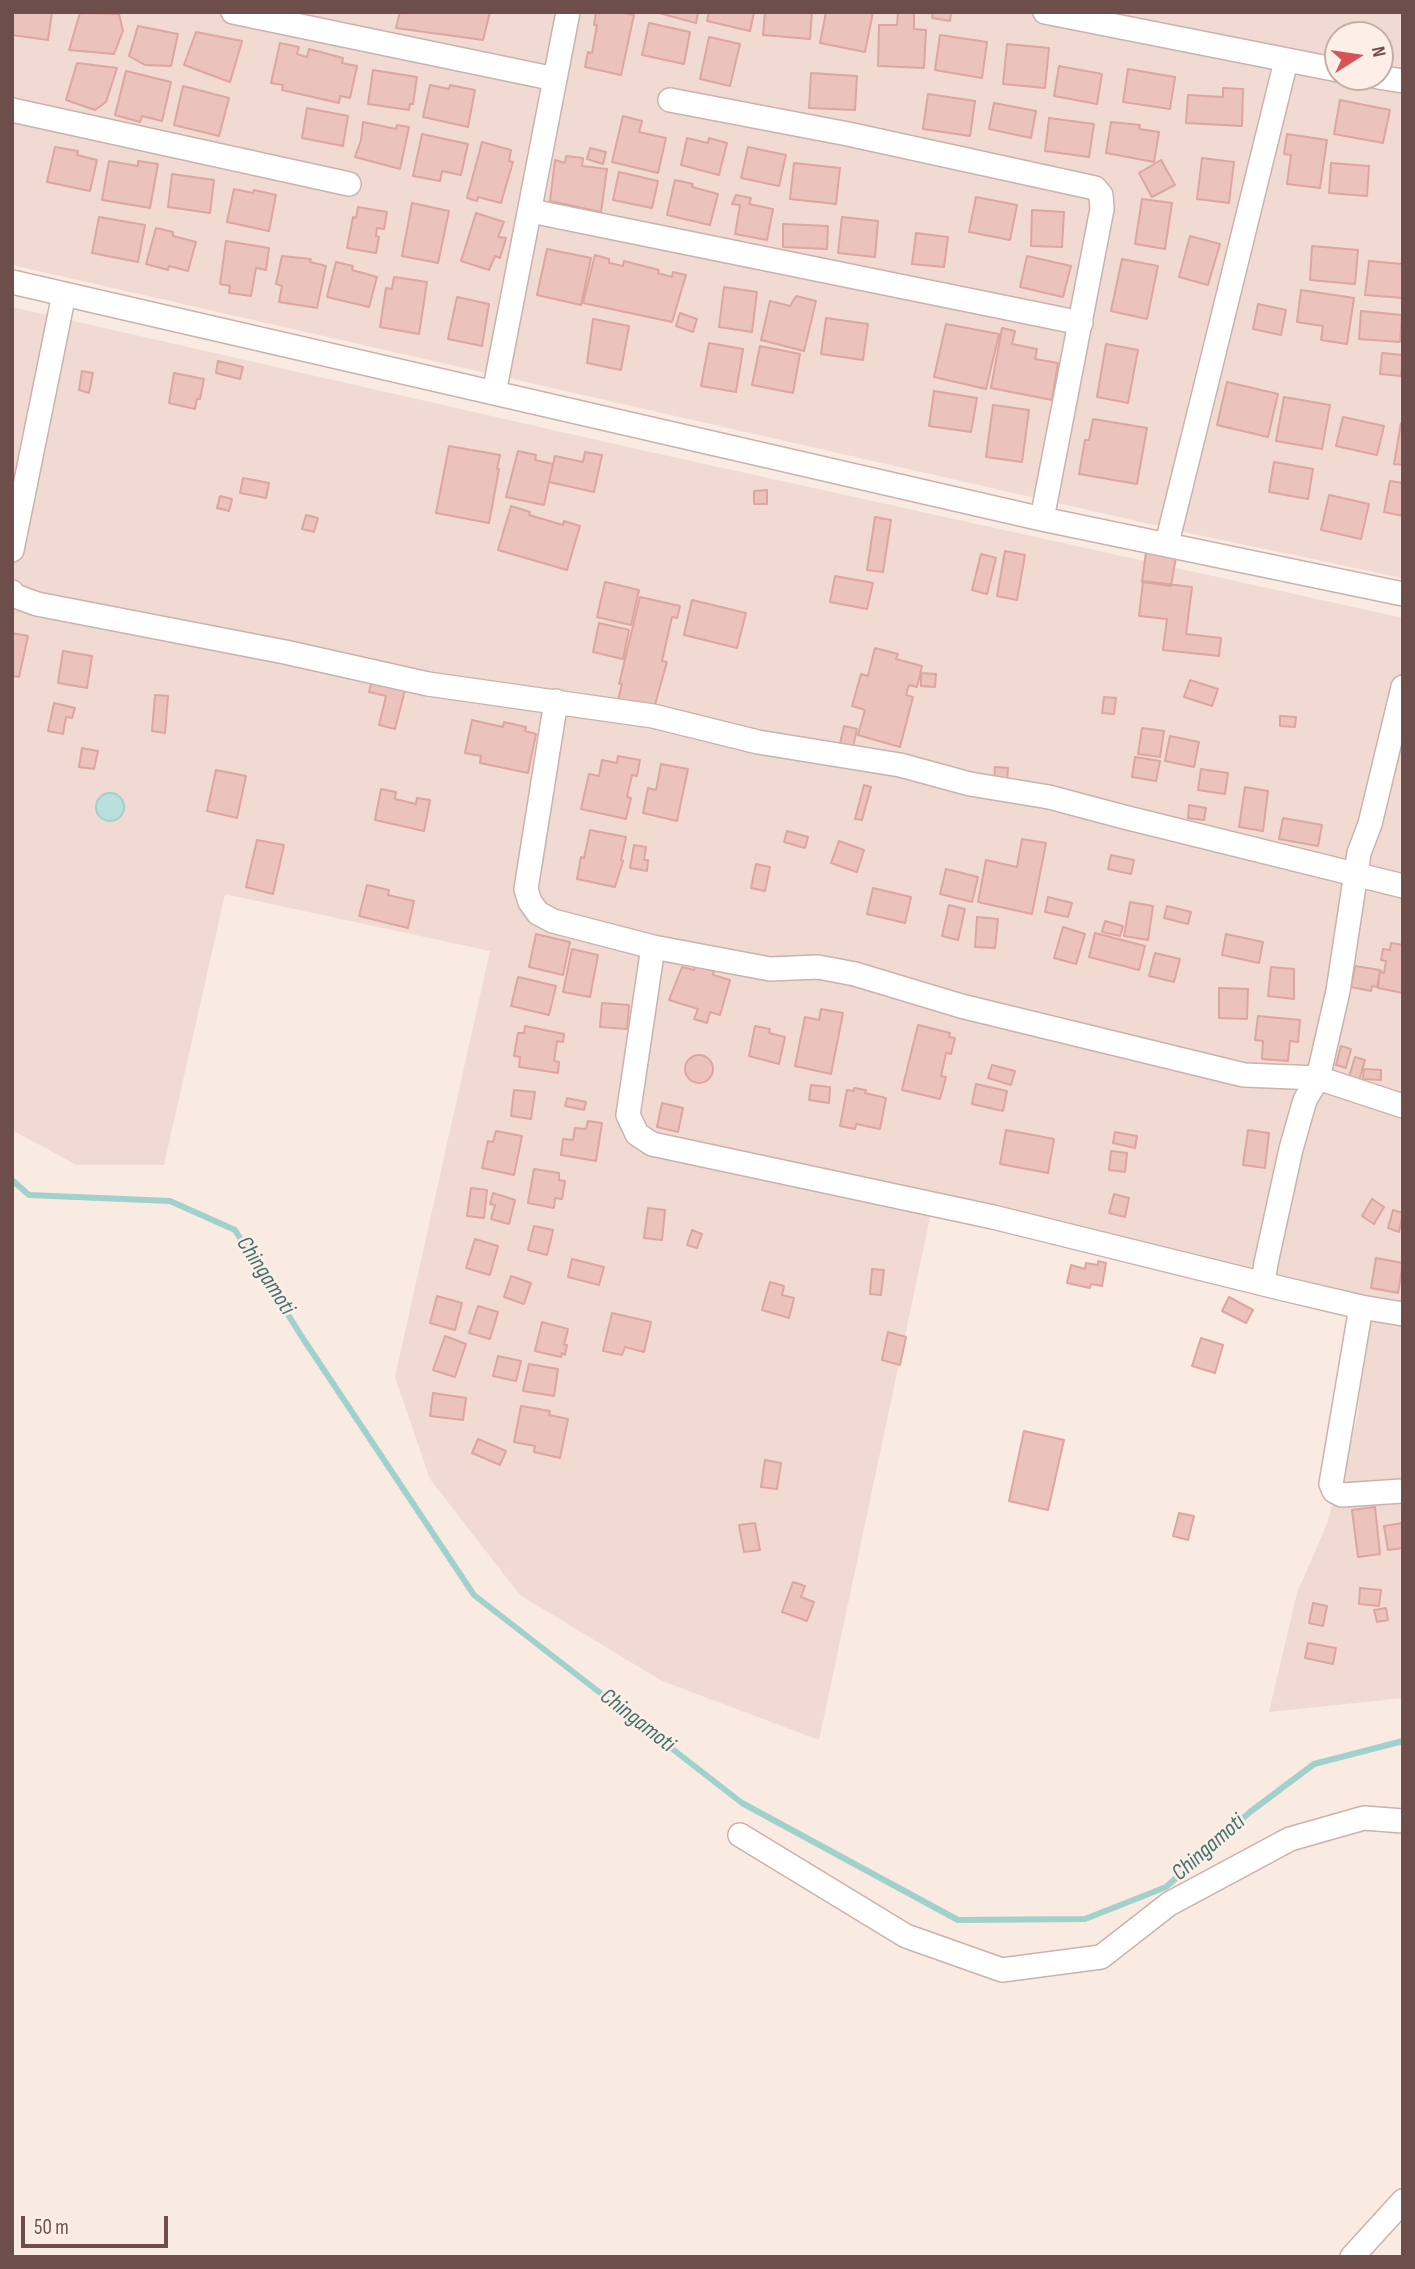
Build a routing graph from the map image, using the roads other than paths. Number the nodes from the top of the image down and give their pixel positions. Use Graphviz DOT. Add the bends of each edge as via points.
graph roads {
  1 [pos="233,12"];
  2 [pos="568,12"];
  3 [pos="1045,12"];
  4 [pos="1088,17"];
  5 [pos="1286,61"];
  6 [pos="1324,68"];
  7 [pos="555,79"];
  8 [pos="670,100"];
  9 [pos="12,110"];
  10 [pos="349,184"];
  11 [pos="531,211"];
  12 [pos="12,282"];
  13 [pos="64,293"];
  14 [pos="1081,323"];
  15 [pos="494,393"];
  16 [pos="1041,519"];
  17 [pos="1167,543"];
  18 [pos="12,550"];
  19 [pos="12,592"];
  20 [pos="1403,593"];
  21 [pos="1403,687"];
  22 [pos="556,701"];
  23 [pos="1355,873"];
  24 [pos="1403,886"];
  25 [pos="653,947"];
  26 [pos="1318,1078"];
  27 [pos="1403,1106"];
  28 [pos="1264,1283"];
  29 [pos="1361,1307"];
  30 [pos="1403,1314"];
  31 [pos="1402,1491"];
  32 [pos="1403,1821"];
  33 [pos="740,1835"];
  34 [pos="1403,2201"];
  35 [pos="1352,2257"];
  1 -- 7 [label="street"];
  2 -- 7 [label="street"];
  3 -- 4 [label="street"];
  4 -- 5 [label="street"];
  5 -- 6 [label="street"];
  5 -- 17 [label="street"];
  7 -- 11 [label="street"];
  8 -- 14 [label="street" via="1095,188 1102,209"];
  9 -- 10 [label="street"];
  11 -- 14 [label="street"];
  11 -- 15 [label="street"];
  12 -- 13 [label="street"];
  13 -- 15 [label="street"];
  13 -- 18 [label="street"];
  14 -- 16 [label="street"];
  15 -- 16 [label="street"];
  16 -- 17 [label="street"];
  17 -- 20 [label="street"];
  19 -- 22 [label="street" via="37,604 428,684"];
  21 -- 23 [label="street"];
  22 -- 23 [label="street" via="653,716 758,742 1049,796"];
  22 -- 25 [label="street" via="526,889 530,902 538,913 554,921"];
  23 -- 24 [label="street"];
  23 -- 26 [label="street" via="1338,991"];
  25 -- 26 [label="street" via="771,969 818,967 855,974 961,1006 1244,1074"];
  25 -- 28 [label="street" via="628,1115 637,1134 652,1144 993,1216"];
  26 -- 27 [label="street"];
  26 -- 28 [label="street" via="1305,1100 1291,1149"];
  28 -- 29 [label="street"];
  29 -- 30 [label="street"];
  29 -- 31 [label="street" via="1331,1484 1342,1495"];
  32 -- 33 [label="street" via="1364,1818 1290,1839 1168,1904 1101,1957 1002,1970 906,1936"];
  34 -- 35 [label="street"];
}
